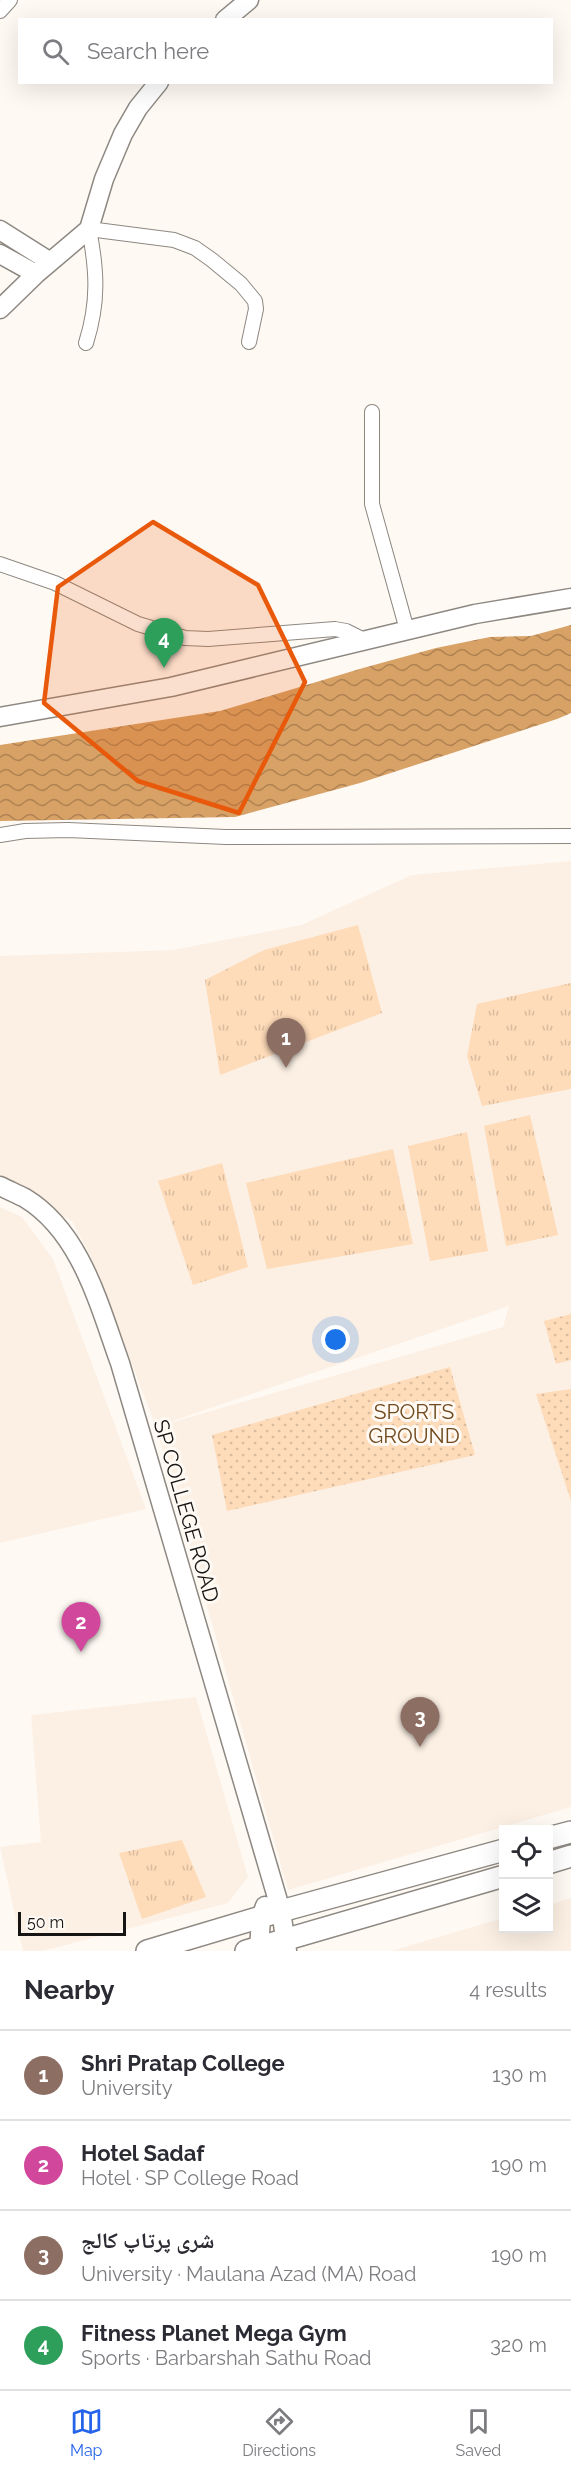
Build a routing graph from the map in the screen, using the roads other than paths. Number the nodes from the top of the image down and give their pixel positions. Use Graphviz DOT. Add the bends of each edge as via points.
graph roads {
  1 [pos="10,0"];
  2 [pos="249,0"];
  3 [pos="0,11"];
  4 [pos="227,18"];
  5 [pos="157,84"];
  6 [pos="89,229"];
  7 [pos="0,230"];
  8 [pos="2,256"];
  9 [pos="42,267"];
  10 [pos="0,309"];
  11 [pos="249,342"];
  12 [pos="86,343"];
  13 [pos="372,412"];
  14 [pos="0,564"];
  15 [pos="571,598"];
  16 [pos="407,630"];
  17 [pos="366,641"];
  18 [pos="0,717"];
  19 [pos="0,835"];
  20 [pos="571,836"];
  21 [pos="0,1186"];
  22 [pos="571,1832"];
  23 [pos="553,1837"];
  24 [pos="499,1851"];
  25 [pos="571,1856"];
  26 [pos="553,1862"];
  27 [pos="499,1878"];
  28 [pos="271,1914"];
  29 [pos="286,1945"];
  30 [pos="255,1950"];
  31 [pos="147,1951"];
  1 -- 3 [label="street"];
  2 -- 4 [label="street"];
  5 -- 6 [label="street" via="123,134 104,178"];
  6 -- 9 [label="street"];
  6 -- 11 [label="street" via="174,240 212,260 255,301"];
  6 -- 12 [label="street" via="96,295"];
  7 -- 9 [label="street"];
  8 -- 9 [label="street"];
  9 -- 10 [label="street"];
  13 -- 16 [label="street" via="372,504"];
  14 -- 17 [label="street" via="55,583 166,634 208,639 335,629"];
  15 -- 16 [label="street"];
  16 -- 17 [label="street"];
  17 -- 18 [label="street" via="171,687"];
  19 -- 20 [label="street" via="68,830 226,837"];
  21 -- 28 [label="street, SP COLLEGE ROAD" via="26,1199 55,1224 70,1244 95,1294 120,1363 272,1884"];
  22 -- 23 [label="main road"];
  24 -- 28 [label="main road"];
  25 -- 26 [label="main road"];
  27 -- 29 [label="main road"];
  28 -- 29 [label="street"];
  28 -- 30 [label="street"];
  28 -- 31 [label="main road"];
  29 -- 30 [label="main road"];
}
